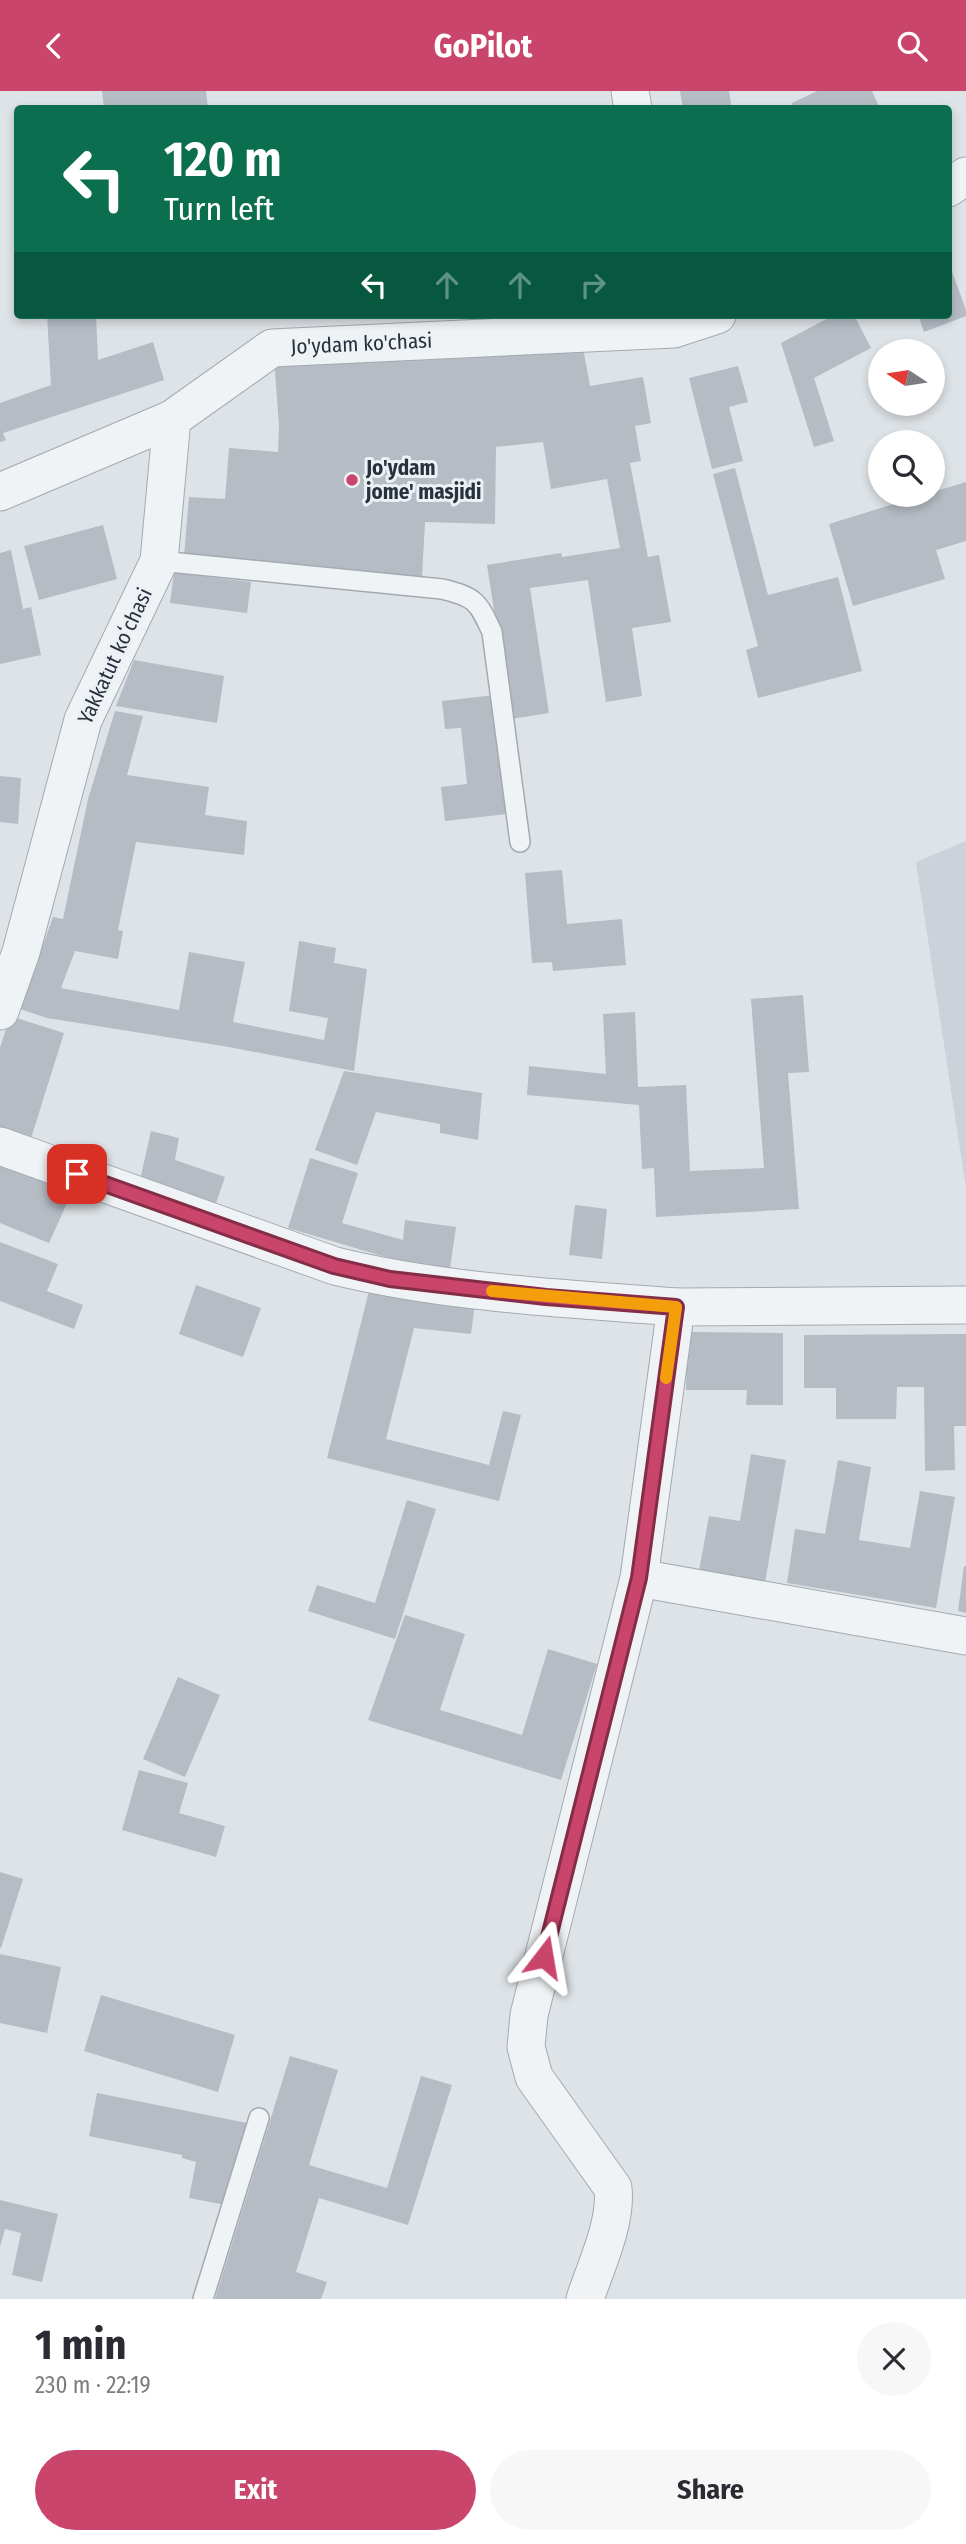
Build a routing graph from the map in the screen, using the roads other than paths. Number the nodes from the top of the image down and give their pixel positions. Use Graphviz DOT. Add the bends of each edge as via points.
graph roads {
  1 [pos="692,319"];
  2 [pos="673,322"];
  3 [pos="172,419"];
  4 [pos="0,492"];
  5 [pos="159,561"];
  6 [pos="520,842"];
  7 [pos="0,1011"];
  8 [pos="0,1146"];
  9 [pos="966,1305"];
  10 [pos="676,1307"];
  11 [pos="639,1578"];
  12 [pos="966,1636"];
  13 [pos="259,2119"];
  14 [pos="203,2299"];
  15 [pos="585,2299"];
  1 -- 2 [label="street, Jo'ydam ko'chasi"];
  2 -- 3 [label="street, Jo'ydam ko'chasi" via="272,348"];
  3 -- 4 [label="street, Jo'ydam ko'chasi"];
  3 -- 5 [label="street, Yakkatut koʻchasi"];
  5 -- 6 [label="lane" via="442,589 463,594 480,606 492,632"];
  5 -- 7 [label="street, Yakkatut koʻchasi" via="83,720 21,952"];
  8 -- 10 [label="street" via="334,1266 416,1282"];
  9 -- 10 [label="street"];
  10 -- 11 [label="street"];
  11 -- 12 [label="street"];
  11 -- 15 [label="street" via="529,2015 526,2047 534,2077 613,2188 610,2225"];
  13 -- 14 [label="lane"];
}
